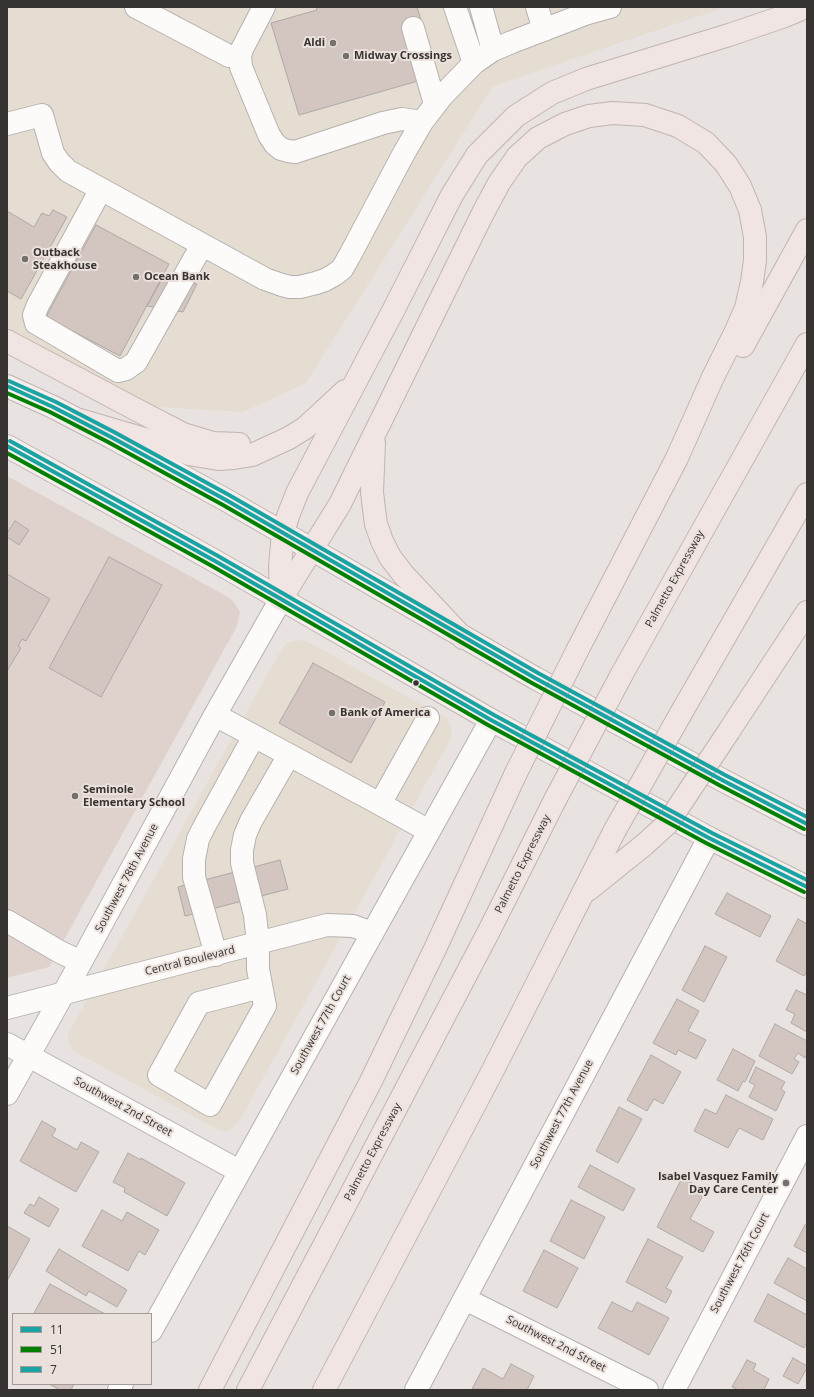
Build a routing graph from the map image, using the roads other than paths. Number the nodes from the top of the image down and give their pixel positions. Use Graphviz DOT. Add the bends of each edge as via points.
graph roads {
  1 [pos="136,7"];
  2 [pos="264,7"];
  3 [pos="455,7"];
  4 [pos="481,7"];
  5 [pos="537,7"];
  6 [pos="610,7"];
  7 [pos="806,7"];
  8 [pos="584,11"];
  9 [pos="413,28"];
  10 [pos="544,30"];
  11 [pos="493,50"];
  12 [pos="240,56"];
  13 [pos="474,63"];
  14 [pos="435,104"];
  15 [pos="422,122"];
  16 [pos="7,124"];
  17 [pos="101,189"];
  18 [pos="807,230"];
  19 [pos="202,245"];
  20 [pos="7,341"];
  21 [pos="807,344"];
  22 [pos="357,381"];
  23 [pos="7,386"];
  24 [pos="80,420"];
  25 [pos="374,436"];
  26 [pos="276,444"];
  27 [pos="7,446"];
  28 [pos="677,458"];
  29 [pos="807,494"];
  30 [pos="283,533"];
  31 [pos="312,550"];
  32 [pos="281,599"];
  33 [pos="807,612"];
  34 [pos="464,638"];
  35 [pos="215,715"];
  36 [pos="428,718"];
  37 [pos="491,720"];
  38 [pos="254,736"];
  39 [pos="289,755"];
  40 [pos="380,804"];
  41 [pos="807,824"];
  42 [pos="429,831"];
  43 [pos="709,838"];
  44 [pos="807,887"];
  45 [pos="581,896"];
  46 [pos="7,921"];
  47 [pos="372,932"];
  48 [pos="258,943"];
  49 [pos="216,954"];
  50 [pos="81,962"];
  51 [pos="261,987"];
  52 [pos="64,992"];
  53 [pos="7,1008"];
  54 [pos="7,1044"];
  55 [pos="28,1055"];
  56 [pos="7,1094"];
  57 [pos="807,1136"];
  58 [pos="239,1171"];
  59 [pos="465,1298"];
  60 [pos="152,1329"];
  61 [pos="210,1390"];
  62 [pos="248,1390"];
  63 [pos="324,1390"];
  64 [pos="416,1390"];
  65 [pos="647,1390"];
  66 [pos="674,1390"];
  1 -- 12 [label="street" via="229,56"];
  2 -- 12 [label="street" via="246,39"];
  3 -- 13 [label="street"];
  4 -- 11 [label="street"];
  5 -- 10 [label="street"];
  6 -- 8 [label="street"];
  7 -- 22 [label="highway" via="729,35 586,79 552,93 516,116 477,155 452,195"];
  8 -- 10 [label="street"];
  9 -- 14 [label="street"];
  10 -- 11 [label="street"];
  11 -- 13 [label="street"];
  12 -- 15 [label="street" via="241,66 269,135 281,149 295,152 402,119"];
  13 -- 14 [label="street"];
  14 -- 15 [label="street"];
  15 -- 19 [label="street" via="348,259 334,275 316,283 290,287 265,279"];
  16 -- 17 [label="street" via="42,115 59,162"];
  17 -- 19 [label="street"];
  17 -- 19 [label="street" via="34,315 36,323 118,371 136,362"];
  18 -- 28 [label="highway" via="721,385"];
  20 -- 26 [label="highway" via="137,410 194,437 213,443"];
  21 -- 62 [label="highway, Palmetto Expressway, bridge" via="622,674"];
  22 -- 26 [label="highway" via="305,428"];
  22 -- 30 [label="highway" via="297,493"];
  23 -- 24 [label="main road"];
  24 -- 26 [label="highway" via="189,454 218,458 252,455"];
  24 -- 30 [label="main road"];
  25 -- 28 [label="highway" via="482,215 517,157 538,138 590,116 613,113 645,115 678,126 706,143 726,164 740,186 750,210 755,237 755,260 746,308"];
  25 -- 31 [label="highway" via="340,504"];
  25 -- 34 [label="highway" via="373,503 382,541 390,557 404,574"];
  27 -- 32 [label="main road"];
  28 -- 61 [label="highway, bridge" via="578,648 370,1083"];
  29 -- 45 [label="highway, bridge" via="615,830"];
  30 -- 31 [label="main road"];
  30 -- 32 [label="highway"];
  31 -- 32 [label="highway"];
  31 -- 34 [label="main road"];
  32 -- 35 [label="street, Southwest 78th Avenue"];
  32 -- 37 [label="main road"];
  33 -- 45 [label="highway, bridge" via="667,824"];
  34 -- 41 [label="main road"];
  35 -- 38 [label="street"];
  35 -- 50 [label="street, Southwest 78th Avenue"];
  36 -- 40 [label="street"];
  37 -- 42 [label="street, Southwest 77th Court"];
  37 -- 43 [label="main road"];
  38 -- 39 [label="street"];
  38 -- 49 [label="street" via="198,839 194,859 194,878"];
  39 -- 40 [label="street"];
  39 -- 48 [label="street" via="251,821 242,850 242,863 255,915"];
  40 -- 42 [label="street"];
  42 -- 47 [label="street, Southwest 77th Court"];
  43 -- 44 [label="main road"];
  43 -- 59 [label="street, Southwest 77th Avenue"];
  45 -- 63 [label="highway" via="492,1072"];
  46 -- 50 [label="street"];
  47 -- 48 [label="street, Central Boulevard" via="353,926 327,925"];
  47 -- 58 [label="street, Southwest 77th Court"];
  48 -- 49 [label="street, Central Boulevard"];
  48 -- 51 [label="street"];
  49 -- 52 [label="street, Central Boulevard"];
  50 -- 52 [label="street, Southwest 78th Avenue"];
  51 -- 51 [label="street" via="265,1006 210,1105 159,1076 199,1003"];
  52 -- 53 [label="street, Central Boulevard"];
  52 -- 55 [label="street, Southwest 78th Avenue"];
  54 -- 55 [label="street, Southwest 2nd Street"];
  55 -- 56 [label="street, Southwest 78th Avenue"];
  55 -- 58 [label="street, Southwest 2nd Street"];
  57 -- 66 [label="street, Southwest 76th Court"];
  58 -- 60 [label="street, Southwest 77th Court"];
  59 -- 64 [label="street, Southwest 77th Avenue"];
  59 -- 65 [label="street, Southwest 2nd Street"];
}
